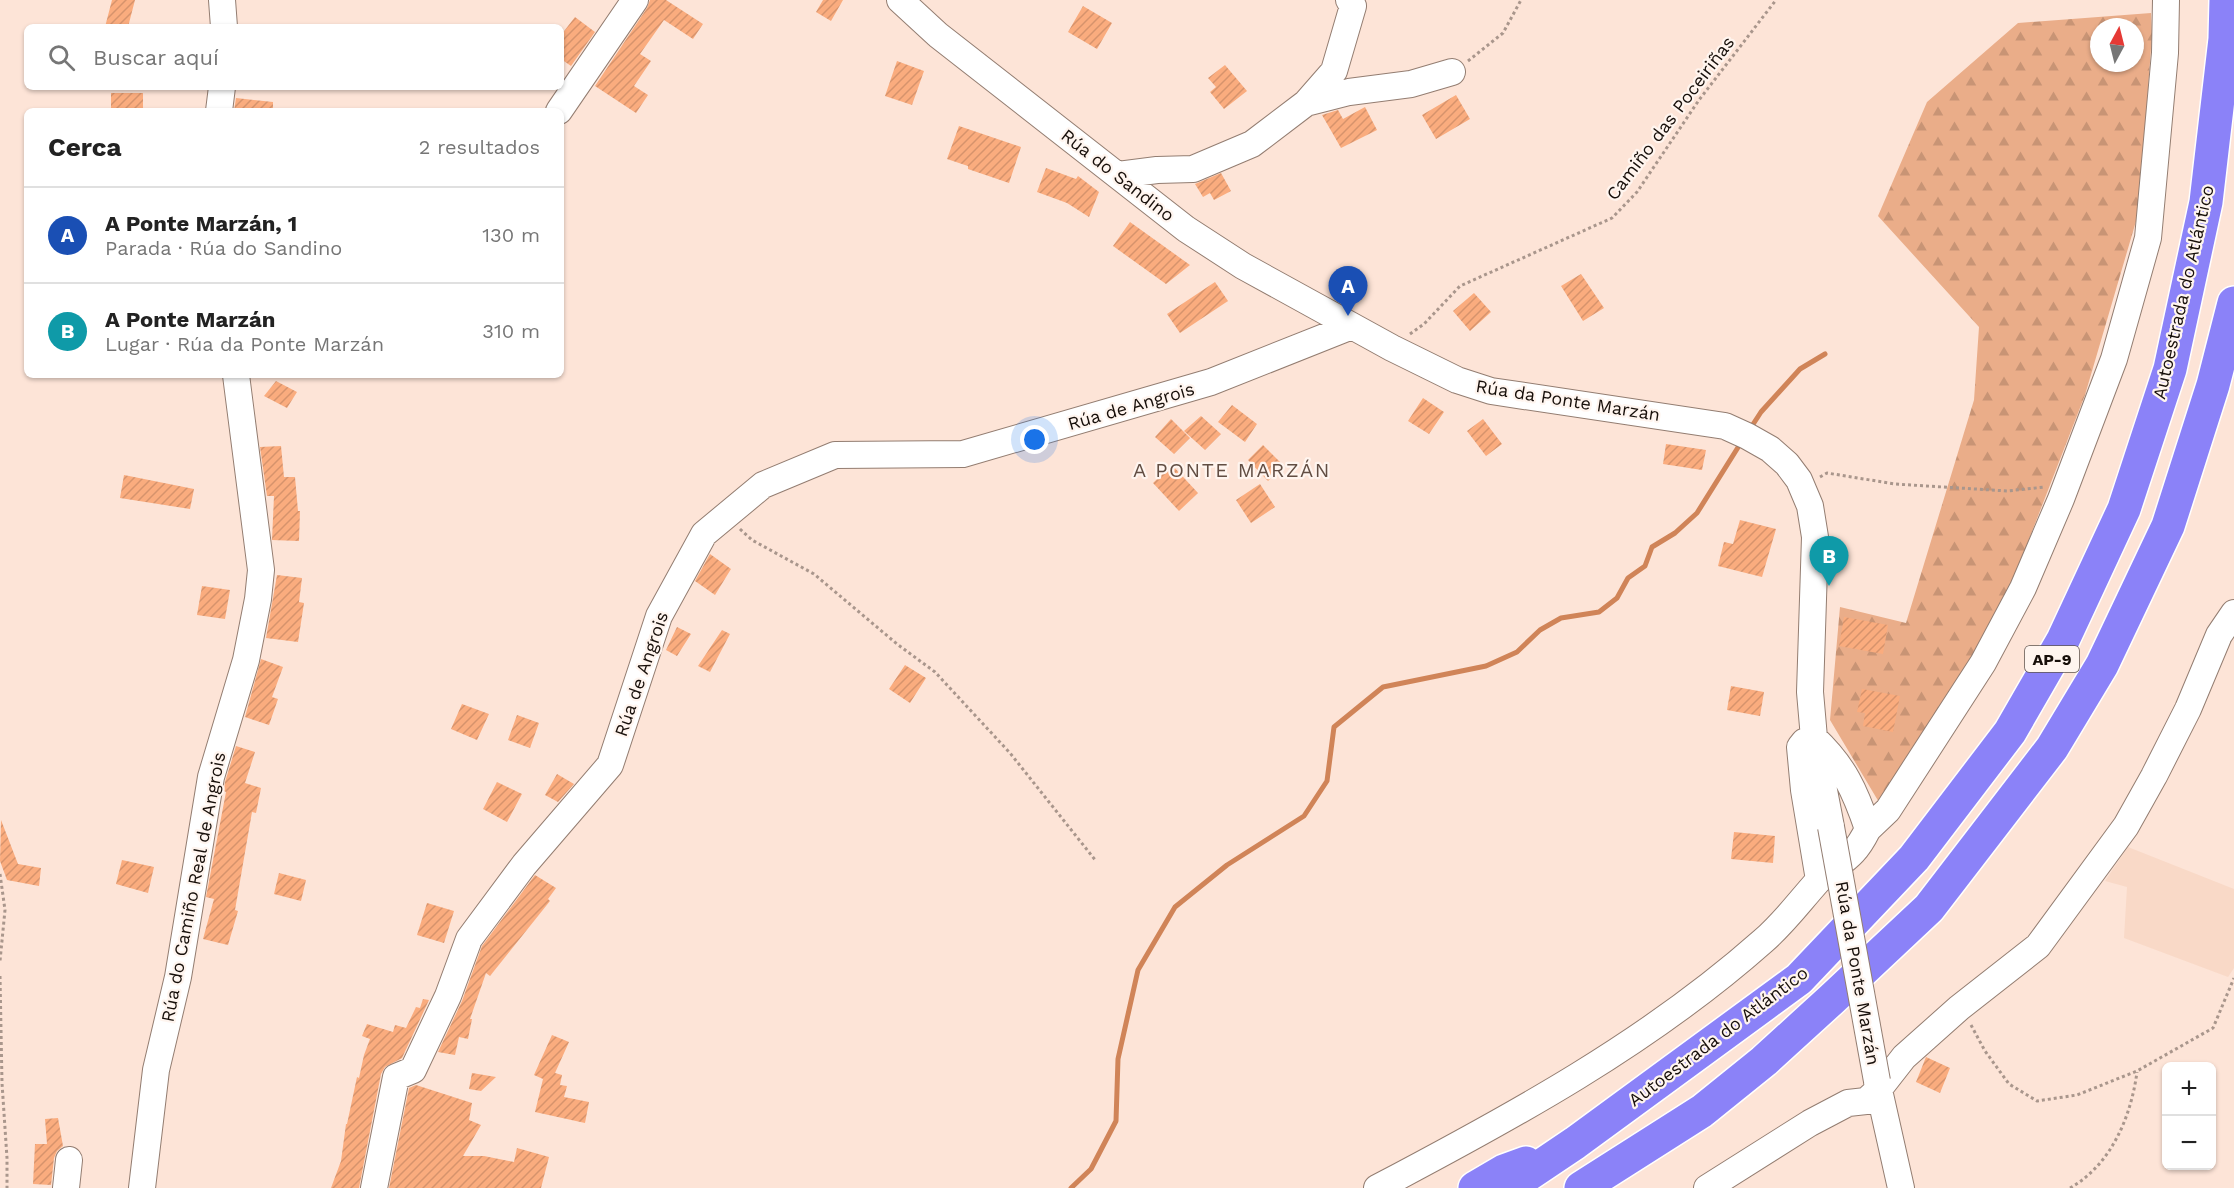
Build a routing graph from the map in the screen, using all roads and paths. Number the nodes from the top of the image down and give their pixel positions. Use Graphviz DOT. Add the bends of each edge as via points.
graph roads {
  1 [pos="222,0"];
  2 [pos="635,0"];
  3 [pos="900,0"];
  4 [pos="1348,0"];
  5 [pos="1521,0"];
  6 [pos="1776,0"];
  7 [pos="2166,0"];
  8 [pos="2226,0"];
  9 [pos="224,24"];
  10 [pos="1452,72"];
  11 [pos="222,90"];
  12 [pos="1306,103"];
  13 [pos="219,108"];
  14 [pos="561,108"];
  15 [pos="1118,175"];
  16 [pos="2234,303"];
  17 [pos="1352,326"];
  18 [pos="1392,348"];
  19 [pos="236,378"];
  20 [pos="2069,477"];
  21 [pos="1803,487"];
  22 [pos="725,516"];
  23 [pos="2234,614"];
  24 [pos="1814,738"];
  25 [pos="1868,829"];
  26 [pos="1096,861"];
  27 [pos="0,874"];
  28 [pos="1819,880"];
  29 [pos="0,961"];
  30 [pos="0,976"];
  31 [pos="2234,978"];
  32 [pos="1959,1008"];
  33 [pos="2137,1071"];
  34 [pos="1878,1085"];
  35 [pos="1575,1143"];
  36 [pos="69,1160"];
  37 [pos="7,1188"];
  38 [pos="66,1188"];
  39 [pos="142,1188"];
  40 [pos="374,1188"];
  41 [pos="1377,1188"];
  42 [pos="1475,1188"];
  43 [pos="1508,1188"];
  44 [pos="1581,1188"];
  45 [pos="1707,1188"];
  46 [pos="1900,1188"];
  47 [pos="2070,1188"];
  1 -- 9 [label="street"];
  2 -- 14 [label="street"];
  3 -- 15 [label="street, Rúa do Sandino" via="938,35"];
  4 -- 12 [label="street" via="1353,6 1334,71"];
  5 -- 10 [label="path" via="1503,33"];
  6 -- 18 [label="path, Camiño das Poceiriñas" via="1699,100 1637,192 1612,218 1460,286 1424,324"];
  7 -- 20 [label="street, Rúa da Ponte Marzán" via="2166,52 2148,238 2114,359"];
  8 -- 35 [label="highway, Autoestrada do Atlántico / AP-9" via="2206,202 2170,369 2124,509 2062,640 2010,732 1914,858 1799,979"];
  10 -- 12 [label="street" via="1411,84 1349,92"];
  11 -- 13 [label="street"];
  12 -- 15 [label="street" via="1252,144 1193,169"];
  15 -- 17 [label="street, Rúa do Sandino" via="1186,229"];
  16 -- 44 [label="highway, AP-9" via="2213,386 2168,526 2102,665 2052,748 1929,908 1832,999 1702,1111"];
  17 -- 18 [label="street, Rúa da Ponte Marzán"];
  17 -- 22 [label="street, Rúa de Angrois" via="1211,382 963,454 835,455 763,485"];
  18 -- 21 [label="street, Rúa da Ponte Marzán" via="1457,380 1491,391 1725,426 1770,449 1787,464"];
  19 -- 39 [label="street, Rúa do Camiño Real de Angrois" via="261,570 258,599 246,660 211,777 178,977 156,1070"];
  20 -- 21 [label="path" via="2058,485 2007,490 1895,484 1827,473"];
  20 -- 25 [label="street, Rúa da Ponte Marzán" via="2023,588 1983,663 1888,810"];
  21 -- 24 [label="street, Rúa da Ponte Marzán" via="1815,537 1810,683"];
  22 -- 26 [label="path" via="753,540 814,574 935,672 1010,753"];
  22 -- 40 [label="street, Rúa de Angrois" via="704,534 659,616 610,765 524,865 470,939 413,1070 396,1077"];
  23 -- 32 [label="street" via="2219,635 2188,709 2126,826 2037,946"];
  24 -- 25 [label="street" via="1831,754 1855,790"];
  24 -- 28 [label="street, Rúa da Ponte Marzán" via="1805,740 1800,747"];
  24 -- 34 [label="street, Rúa da Ponte Marzán, bridge"];
  25 -- 28 [label="street, Rúa da Ponte Marzán" via="1855,851"];
  27 -- 29 [label="path" via="5,910"];
  28 -- 41 [label="street" via="1764,941 1631,1042 1505,1120"];
  30 -- 37 [label="path"];
  31 -- 33 [label="path" via="2213,1028"];
  32 -- 33 [label="path" via="2009,1084 2037,1101 2077,1095"];
  32 -- 34 [label="street"];
  33 -- 47 [label="path" via="2128,1111 2115,1141 2100,1165"];
  34 -- 45 [label="street" via="1866,1101 1848,1103 1810,1123"];
  34 -- 46 [label="street, Rúa da Ponte Marzán"];
  35 -- 42 [label="highway" via="1504,1171"];
  35 -- 43 [label="highway, Autoestrada do Atlántico / AP-9"];
  36 -- 38 [label="street"];
}
